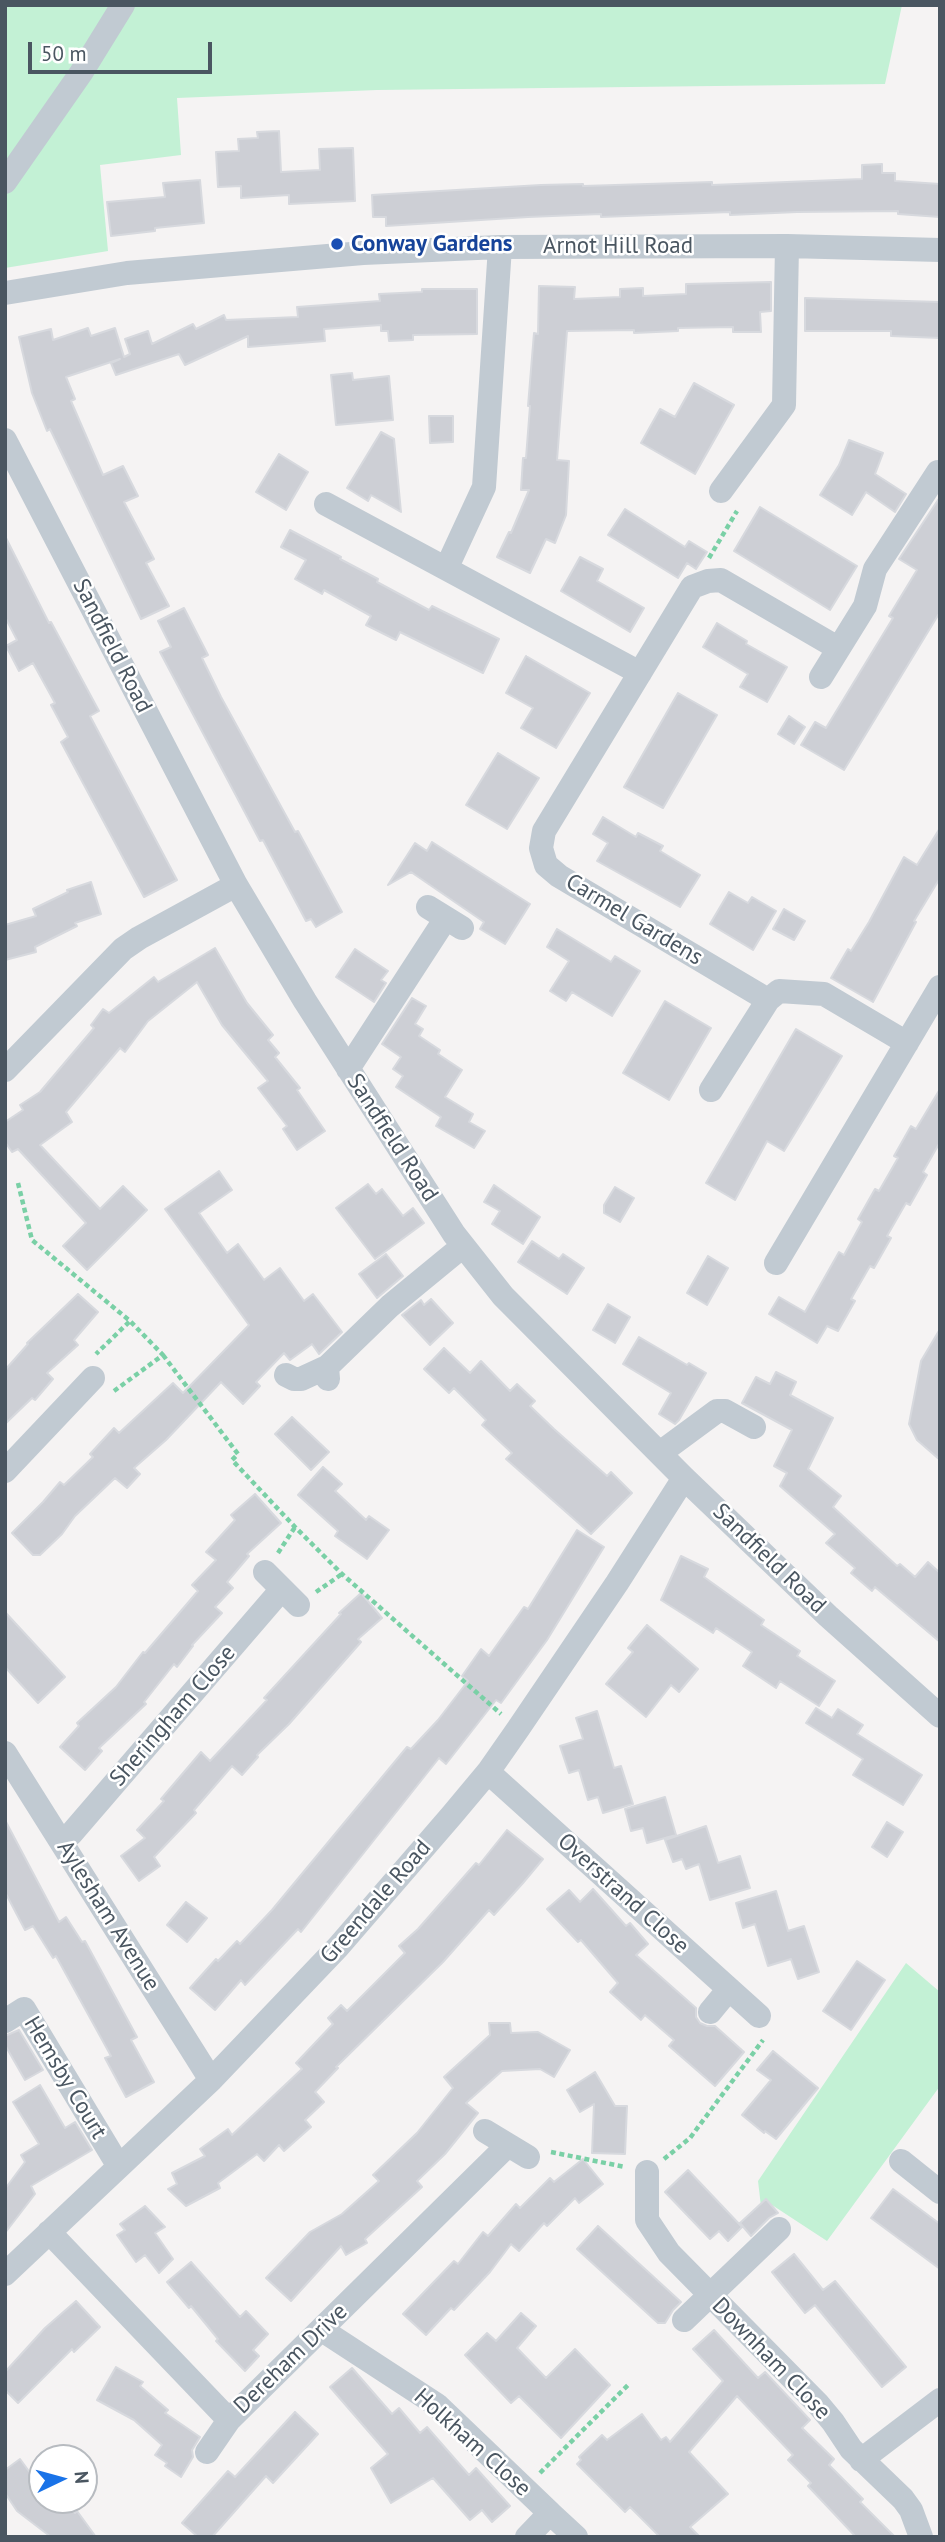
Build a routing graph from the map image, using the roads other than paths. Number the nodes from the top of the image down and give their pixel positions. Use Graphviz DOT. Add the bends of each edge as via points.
graph roads {
  1 [pos="123,5"];
  2 [pos="5,182"];
  3 [pos="787,246"];
  4 [pos="500,247"];
  5 [pos="940,250"];
  6 [pos="5,293"];
  7 [pos="5,440"];
  8 [pos="938,472"];
  9 [pos="730,499"];
  10 [pos="326,504"];
  11 [pos="447,568"];
  12 [pos="838,648"];
  13 [pos="640,673"];
  14 [pos="821,677"];
  15 [pos="236,885"];
  16 [pos="445,918"];
  17 [pos="940,987"];
  18 [pos="768,1000"];
  19 [pos="907,1043"];
  20 [pos="348,1069"];
  21 [pos="5,1070"];
  22 [pos="711,1090"];
  23 [pos="463,1246"];
  24 [pos="776,1263"];
  25 [pos="286,1375"];
  26 [pos="95,1380"];
  27 [pos="754,1427"];
  28 [pos="660,1453"];
  29 [pos="5,1471"];
  30 [pos="684,1478"];
  31 [pos="282,1588"];
  32 [pos="940,1716"];
  33 [pos="5,1753"];
  34 [pos="488,1772"];
  35 [pos="61,1841"];
  36 [pos="729,1989"];
  37 [pos="710,2012"];
  38 [pos="759,2016"];
  39 [pos="5,2021"];
  40 [pos="211,2080"];
  41 [pos="485,2131"];
  42 [pos="901,2161"];
  43 [pos="118,2165"];
  44 [pos="647,2172"];
  45 [pos="940,2192"];
  46 [pos="779,2229"];
  47 [pos="49,2232"];
  48 [pos="5,2274"];
  49 [pos="702,2287"];
  50 [pos="684,2319"];
  51 [pos="322,2330"];
  52 [pos="940,2400"];
  53 [pos="229,2420"];
  54 [pos="207,2452"];
  55 [pos="860,2460"];
  56 [pos="550,2512"];
  57 [pos="575,2536"];
  58 [pos="527,2537"];
  59 [pos="921,2537"];
  1 -- 2 [label="street"];
  3 -- 4 [label="street, Arnot Hill Road"];
  3 -- 5 [label="street, Arnot Hill Road"];
  3 -- 9 [label="street" via="783,405"];
  4 -- 6 [label="street, Arnot Hill Road" via="363,253 127,273"];
  4 -- 11 [label="street" via="484,487"];
  7 -- 15 [label="street, Sandfield Road"];
  8 -- 12 [label="street" via="875,569 865,606"];
  10 -- 11 [label="street"];
  11 -- 13 [label="street"];
  12 -- 13 [label="street" via="721,580 709,581 692,587"];
  12 -- 14 [label="street"];
  13 -- 18 [label="street, Carmel Gardens" via="544,831 541,848 546,865"];
  15 -- 20 [label="street, Sandfield Road"];
  15 -- 21 [label="street" via="123,949"];
  16 -- 20 [label="street"];
  17 -- 19 [label="street"];
  18 -- 19 [label="street" via="779,991 824,994"];
  18 -- 22 [label="street"];
  19 -- 24 [label="street"];
  20 -- 23 [label="street, Sandfield Road"];
  23 -- 25 [label="street" via="390,1306 328,1373 301,1379"];
  23 -- 28 [label="street, Sandfield Road" via="503,1296"];
  26 -- 29 [label="street"];
  27 -- 28 [label="street" via="717,1411"];
  28 -- 30 [label="street, Sandfield Road"];
  30 -- 32 [label="street, Sandfield Road"];
  30 -- 34 [label="street, Greendale Road"];
  31 -- 35 [label="street, Sheringham Close"];
  33 -- 35 [label="street, Aylesham Avenue"];
  34 -- 36 [label="street, Overstrand Close"];
  34 -- 40 [label="street, Greendale Road" via="338,1947"];
  35 -- 40 [label="street, Aylesham Avenue"];
  36 -- 37 [label="street"];
  36 -- 38 [label="street, Overstrand Close"];
  39 -- 43 [label="street, Hemsby Court" via="24,2009"];
  40 -- 43 [label="street, Greendale Road"];
  41 -- 51 [label="street, Dereham Drive" via="518,2151"];
  42 -- 45 [label="street"];
  43 -- 47 [label="street, Greendale Road"];
  44 -- 49 [label="street, Downham Close" via="647,2220 669,2253"];
  46 -- 49 [label="street"];
  47 -- 48 [label="street, Greendale Road"];
  47 -- 53 [label="street, Dereham Drive"];
  49 -- 50 [label="street"];
  49 -- 55 [label="street, Downham Close" via="818,2404"];
  51 -- 53 [label="street, Dereham Drive"];
  51 -- 56 [label="street, Holkham Close" via="437,2405"];
  52 -- 55 [label="street"];
  53 -- 54 [label="street"];
  55 -- 59 [label="street, Downham Close" via="903,2499"];
  56 -- 57 [label="street, Holkham Close"];
  56 -- 58 [label="street, Holkham Close"];
}
